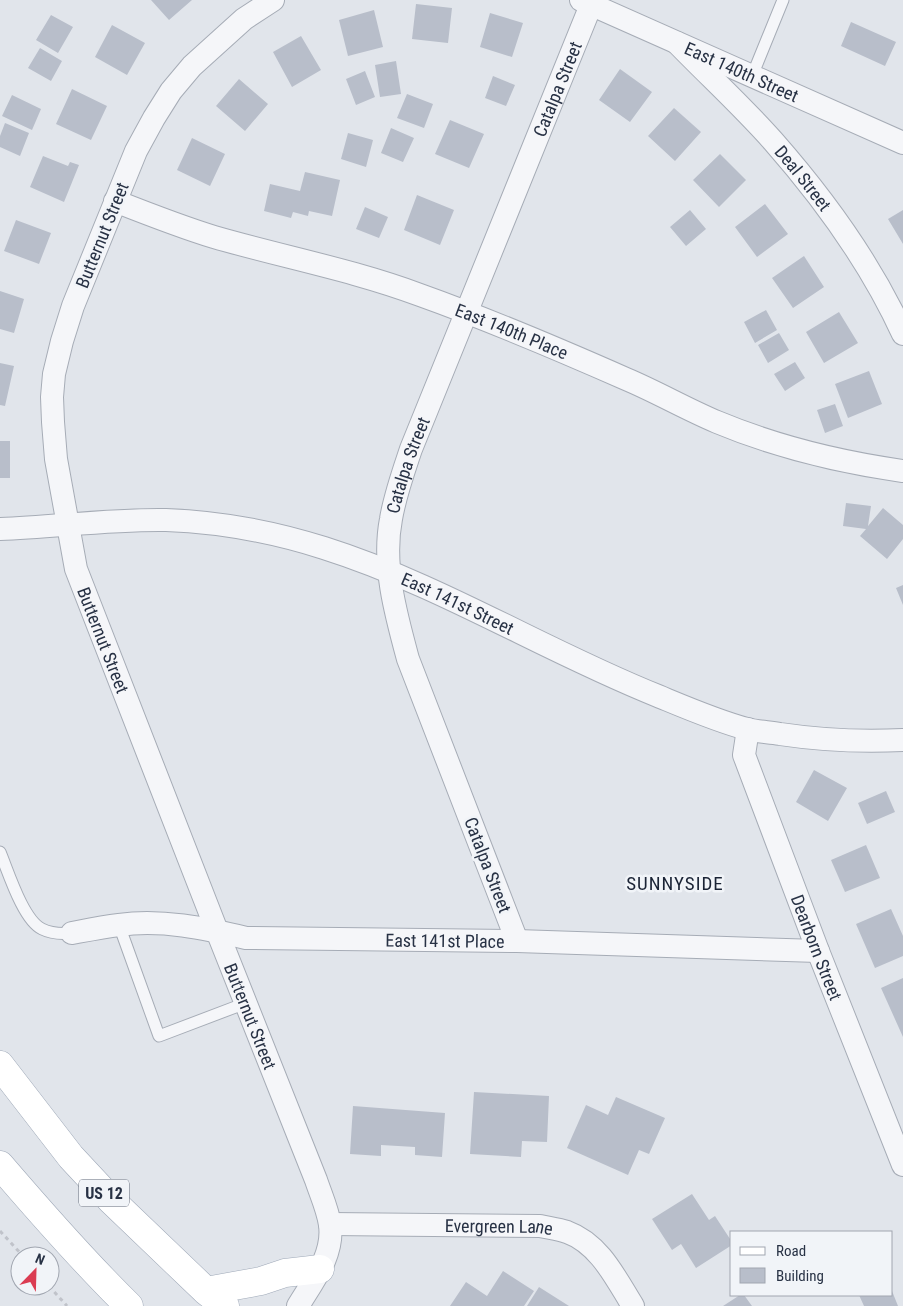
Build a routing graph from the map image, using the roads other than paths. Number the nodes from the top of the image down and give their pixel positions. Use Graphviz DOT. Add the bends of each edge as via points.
graph roads {
  1 [pos="273,0"];
  2 [pos="783,0"];
  3 [pos="589,2"];
  4 [pos="677,43"];
  5 [pos="752,76"];
  6 [pos="903,143"];
  7 [pos="116,202"];
  8 [pos="466,312"];
  9 [pos="903,334"];
  10 [pos="903,471"];
  11 [pos="68,526"];
  12 [pos="0,529"];
  13 [pos="389,572"];
  14 [pos="748,729"];
  15 [pos="903,740"];
  16 [pos="0,852"];
  17 [pos="119,925"];
  18 [pos="217,931"];
  19 [pos="72,933"];
  20 [pos="517,941"];
  21 [pos="818,951"];
  22 [pos="246,1004"];
  23 [pos="0,1065"];
  24 [pos="0,1165"];
  25 [pos="903,1165"];
  26 [pos="330,1224"];
  27 [pos="320,1269"];
  28 [pos="215,1299"];
  29 [pos="129,1306"];
  30 [pos="298,1306"];
  31 [pos="633,1306"];
  1 -- 7 [label="street, Butternut Street" via="218,42 171,91 136,151"];
  2 -- 5 [label="lane"];
  3 -- 4 [label="street, East 140th Street"];
  3 -- 8 [label="street, Catalpa Street"];
  4 -- 5 [label="street, East 140th Street"];
  4 -- 9 [label="street, Deal Street" via="801,174 874,278"];
  5 -- 6 [label="street, East 140th Street"];
  7 -- 8 [label="street, East 140th Place" via="215,237 365,276"];
  7 -- 11 [label="street, Butternut Street" via="73,306 54,374 55,450"];
  8 -- 10 [label="street, East 140th Place" via="554,347 716,422 763,440 856,464"];
  8 -- 13 [label="street, Catalpa Street" via="397,493 390,521"];
  11 -- 12 [label="street, East 141st Street"];
  11 -- 13 [label="street, East 141st Street" via="166,520 212,524 291,538"];
  11 -- 18 [label="street, Butternut Street" via="76,569"];
  13 -- 14 [label="street, East 141st Street" via="619,680 693,711"];
  13 -- 20 [label="street, Catalpa Street" via="408,659"];
  14 -- 15 [label="street, East 141st Street" via="801,737"];
  14 -- 21 [label="street, Dearborn Street" via="744,755"];
  16 -- 19 [label="lane" via="31,921 48,932"];
  17 -- 18 [label="street, East 141st Place" via="147,923"];
  17 -- 19 [label="street, East 141st Place"];
  17 -- 22 [label="lane" via="159,1036"];
  18 -- 20 [label="street, East 141st Place" via="246,938"];
  18 -- 22 [label="street, Butternut Street"];
  20 -- 21 [label="street, East 141st Place"];
  21 -- 25 [label="street, Dearborn Street"];
  22 -- 26 [label="street, Butternut Street" via="316,1180"];
  23 -- 28 [label="main road, US 12" via="71,1157 112,1201"];
  24 -- 29 [label="main road" via="57,1232"];
  26 -- 27 [label="street, Butternut Street" via="329,1248"];
  26 -- 31 [label="street, Evergreen Lane" via="540,1226 562,1231 580,1239 600,1256"];
  27 -- 28 [label="main road" via="284,1273"];
  27 -- 30 [label="street, Butternut Street"];
}
